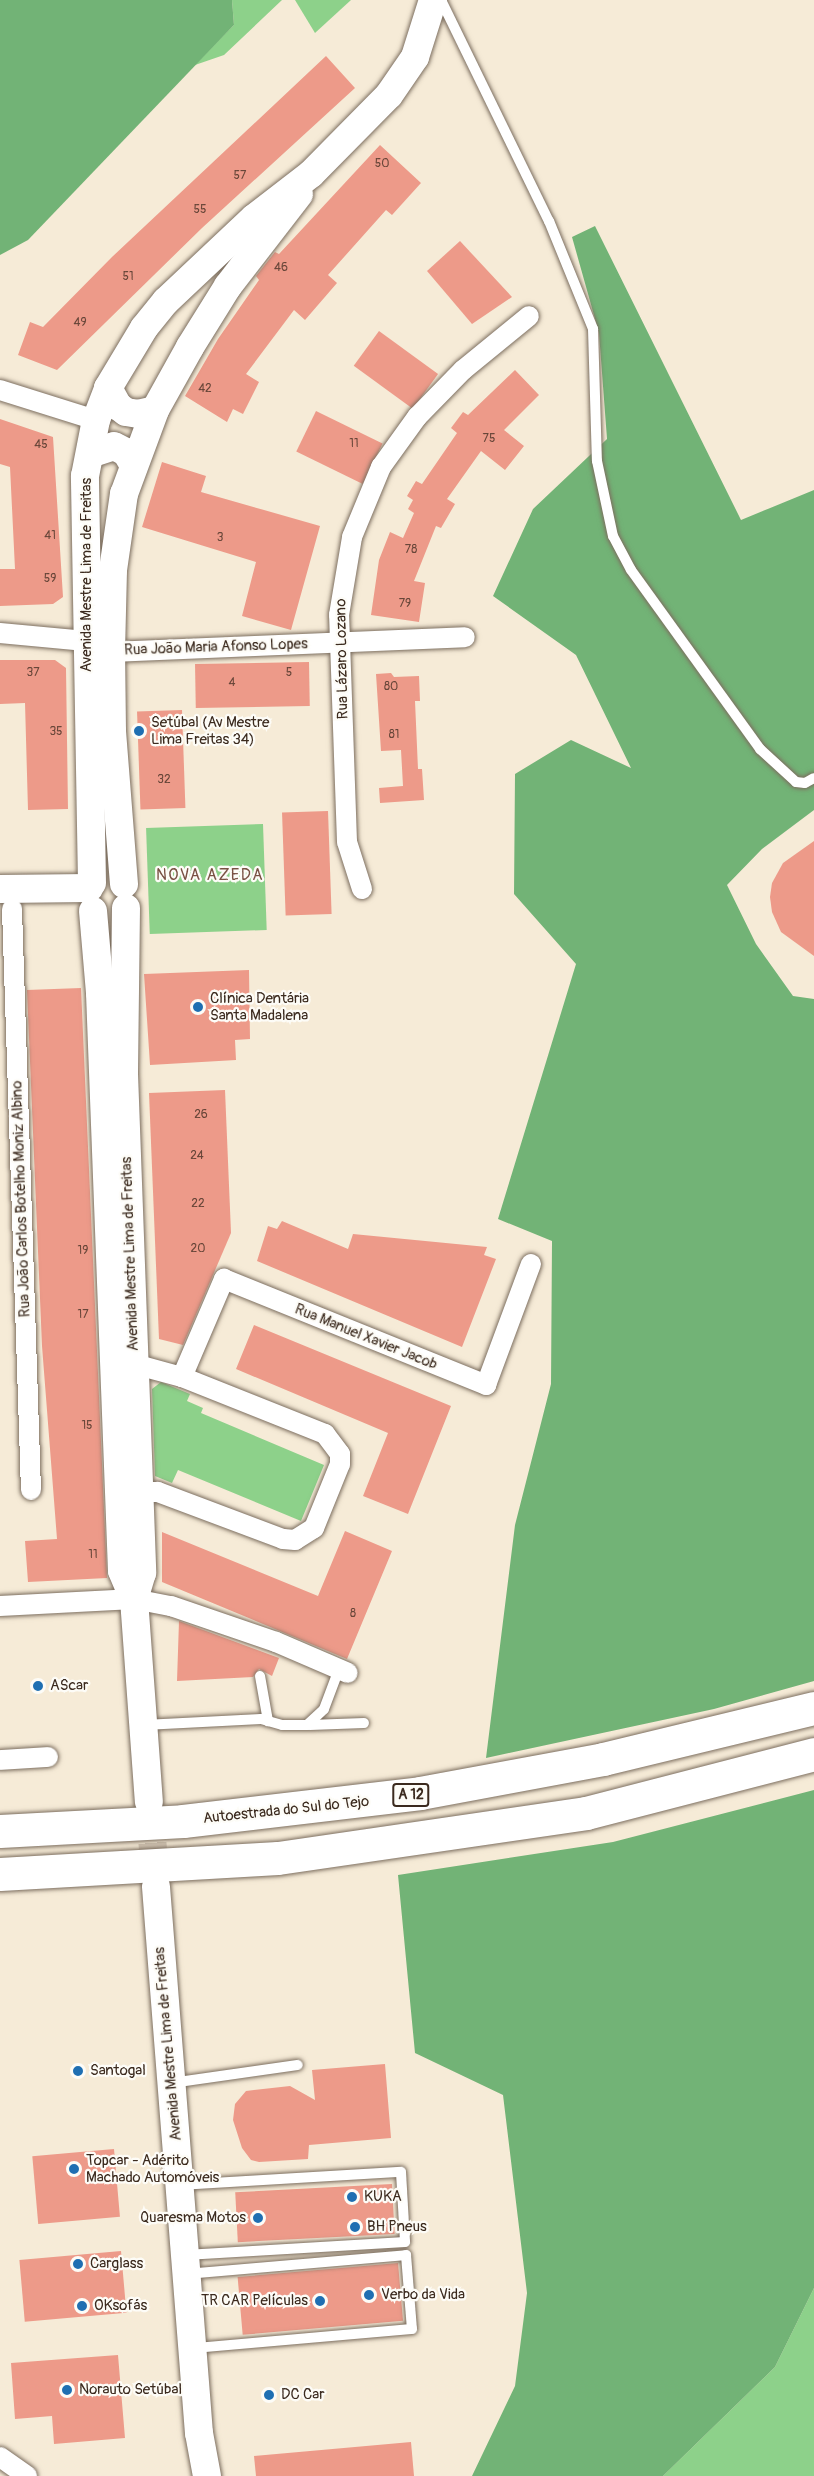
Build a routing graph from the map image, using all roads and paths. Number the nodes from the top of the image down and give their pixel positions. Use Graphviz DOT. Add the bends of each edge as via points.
graph roads {
  1 [pos="433,0"];
  2 [pos="441,0"];
  3 [pos="311,174"];
  4 [pos="529,316"];
  5 [pos="108,388"];
  6 [pos="0,390"];
  7 [pos="155,410"];
  8 [pos="96,420"];
  9 [pos="90,454"];
  10 [pos="133,464"];
  11 [pos="0,633"];
  12 [pos="465,638"];
  13 [pos="340,642"];
  14 [pos="98,646"];
  15 [pos="814,778"];
  16 [pos="362,888"];
  17 [pos="125,896"];
  18 [pos="91,897"];
  19 [pos="4,902"];
  20 [pos="531,1264"];
  21 [pos="134,1364"];
  22 [pos="182,1377"];
  23 [pos="31,1490"];
  24 [pos="139,1492"];
  25 [pos="134,1599"];
  26 [pos="0,1606"];
  27 [pos="343,1671"];
  28 [pos="260,1676"];
  29 [pos="814,1708"];
  30 [pos="268,1721"];
  31 [pos="364,1723"];
  32 [pos="143,1725"];
  33 [pos="307,1725"];
  34 [pos="814,1754"];
  35 [pos="48,1757"];
  36 [pos="0,1760"];
  37 [pos="149,1801"];
  38 [pos="0,1832"];
  39 [pos="0,1874"];
  40 [pos="156,1887"];
  41 [pos="298,2065"];
  42 [pos="171,2083"];
  43 [pos="179,2185"];
  44 [pos="185,2264"];
  45 [pos="193,2348"];
  46 [pos="0,2457"];
  47 [pos="202,2468"];
  48 [pos="24,2475"];
  1 -- 3 [label="main road, Avenida Mestre Lima de Freitas" via="424,35 404,77"];
  2 -- 15 [label="lane" via="549,221 593,329 597,461 613,536 631,570 760,748 796,782"];
  3 -- 5 [label="main road, Avenida Mestre Lima de Freitas" via="254,218 166,301 132,346"];
  3 -- 7 [label="main road, Avenida Mestre Lima de Freitas" via="288,212 209,314"];
  4 -- 13 [label="street, Rua Lázaro Lozano" via="438,394 381,467 360,514 346,564"];
  5 -- 7 [label="main road" via="126,412"];
  5 -- 8 [label="main road, Avenida Mestre Lima de Freitas"];
  6 -- 8 [label="street"];
  7 -- 10 [label="main road, Avenida Mestre Lima de Freitas"];
  8 -- 9 [label="main road, Avenida Mestre Lima de Freitas"];
  9 -- 10 [label="main road" via="114,446 126,452"];
  9 -- 14 [label="main road, Avenida Mestre Lima de Freitas" via="85,476"];
  10 -- 14 [label="main road, Avenida Mestre Lima de Freitas" via="124,494"];
  11 -- 14 [label="street, Rua João Maria Afonso Lopes"];
  12 -- 13 [label="street, Rua João Maria Afonso Lopes"];
  13 -- 14 [label="street, Rua João Maria Afonso Lopes"];
  13 -- 16 [label="street, Rua Lázaro Lozano" via="347,842"];
  14 -- 17 [label="main road, Avenida Mestre Lima de Freitas" via="113,742"];
  14 -- 18 [label="main road, Avenida Mestre Lima de Freitas"];
  17 -- 18 [label="main road" via="113,915"];
  17 -- 21 [label="main road, Avenida Mestre Lima de Freitas" via="124,1074"];
  18 -- 19 [label="main road"];
  18 -- 25 [label="main road, Avenida Mestre Lima de Freitas" via="100,993 122,1571"];
  19 -- 23 [label="street, Rua João Carlos Botelho Moniz Albino"];
  20 -- 22 [label="street, Rua Manuel Xavier Jacob" via="486,1385 224,1279"];
  21 -- 22 [label="street"];
  21 -- 24 [label="main road, Avenida Mestre Lima de Freitas"];
  22 -- 24 [label="street" via="325,1434 335,1443 340,1464 314,1528 295,1540 283,1539 170,1496"];
  24 -- 25 [label="main road, Avenida Mestre Lima de Freitas" via="142,1573"];
  25 -- 26 [label="street"];
  25 -- 27 [label="street" via="182,1609"];
  25 -- 32 [label="main road, Avenida Mestre Lima de Freitas"];
  27 -- 33 [label="lane" via="324,1709"];
  28 -- 30 [label="lane"];
  29 -- 38 [label="highway, Autoestrada do Sul do Tejo / A 12" via="614,1757 420,1793 194,1820"];
  30 -- 32 [label="lane"];
  30 -- 33 [label="lane"];
  31 -- 33 [label="lane"];
  32 -- 37 [label="main road, Avenida Mestre Lima de Freitas"];
  34 -- 39 [label="highway" via="586,1813 302,1855"];
  35 -- 36 [label="street"];
  40 -- 42 [label="main road, Avenida Mestre Lima de Freitas"];
  41 -- 42 [label="lane"];
  42 -- 43 [label="main road, Avenida Mestre Lima de Freitas"];
  43 -- 44 [label="main road, Avenida Mestre Lima de Freitas"];
  43 -- 44 [label="lane" via="401,2172 405,2242"];
  44 -- 45 [label="main road, Avenida Mestre Lima de Freitas"];
  44 -- 45 [label="lane" via="406,2255 412,2329"];
  45 -- 47 [label="main road, Avenida Mestre Lima de Freitas"];
  46 -- 48 [label="street"];
}
